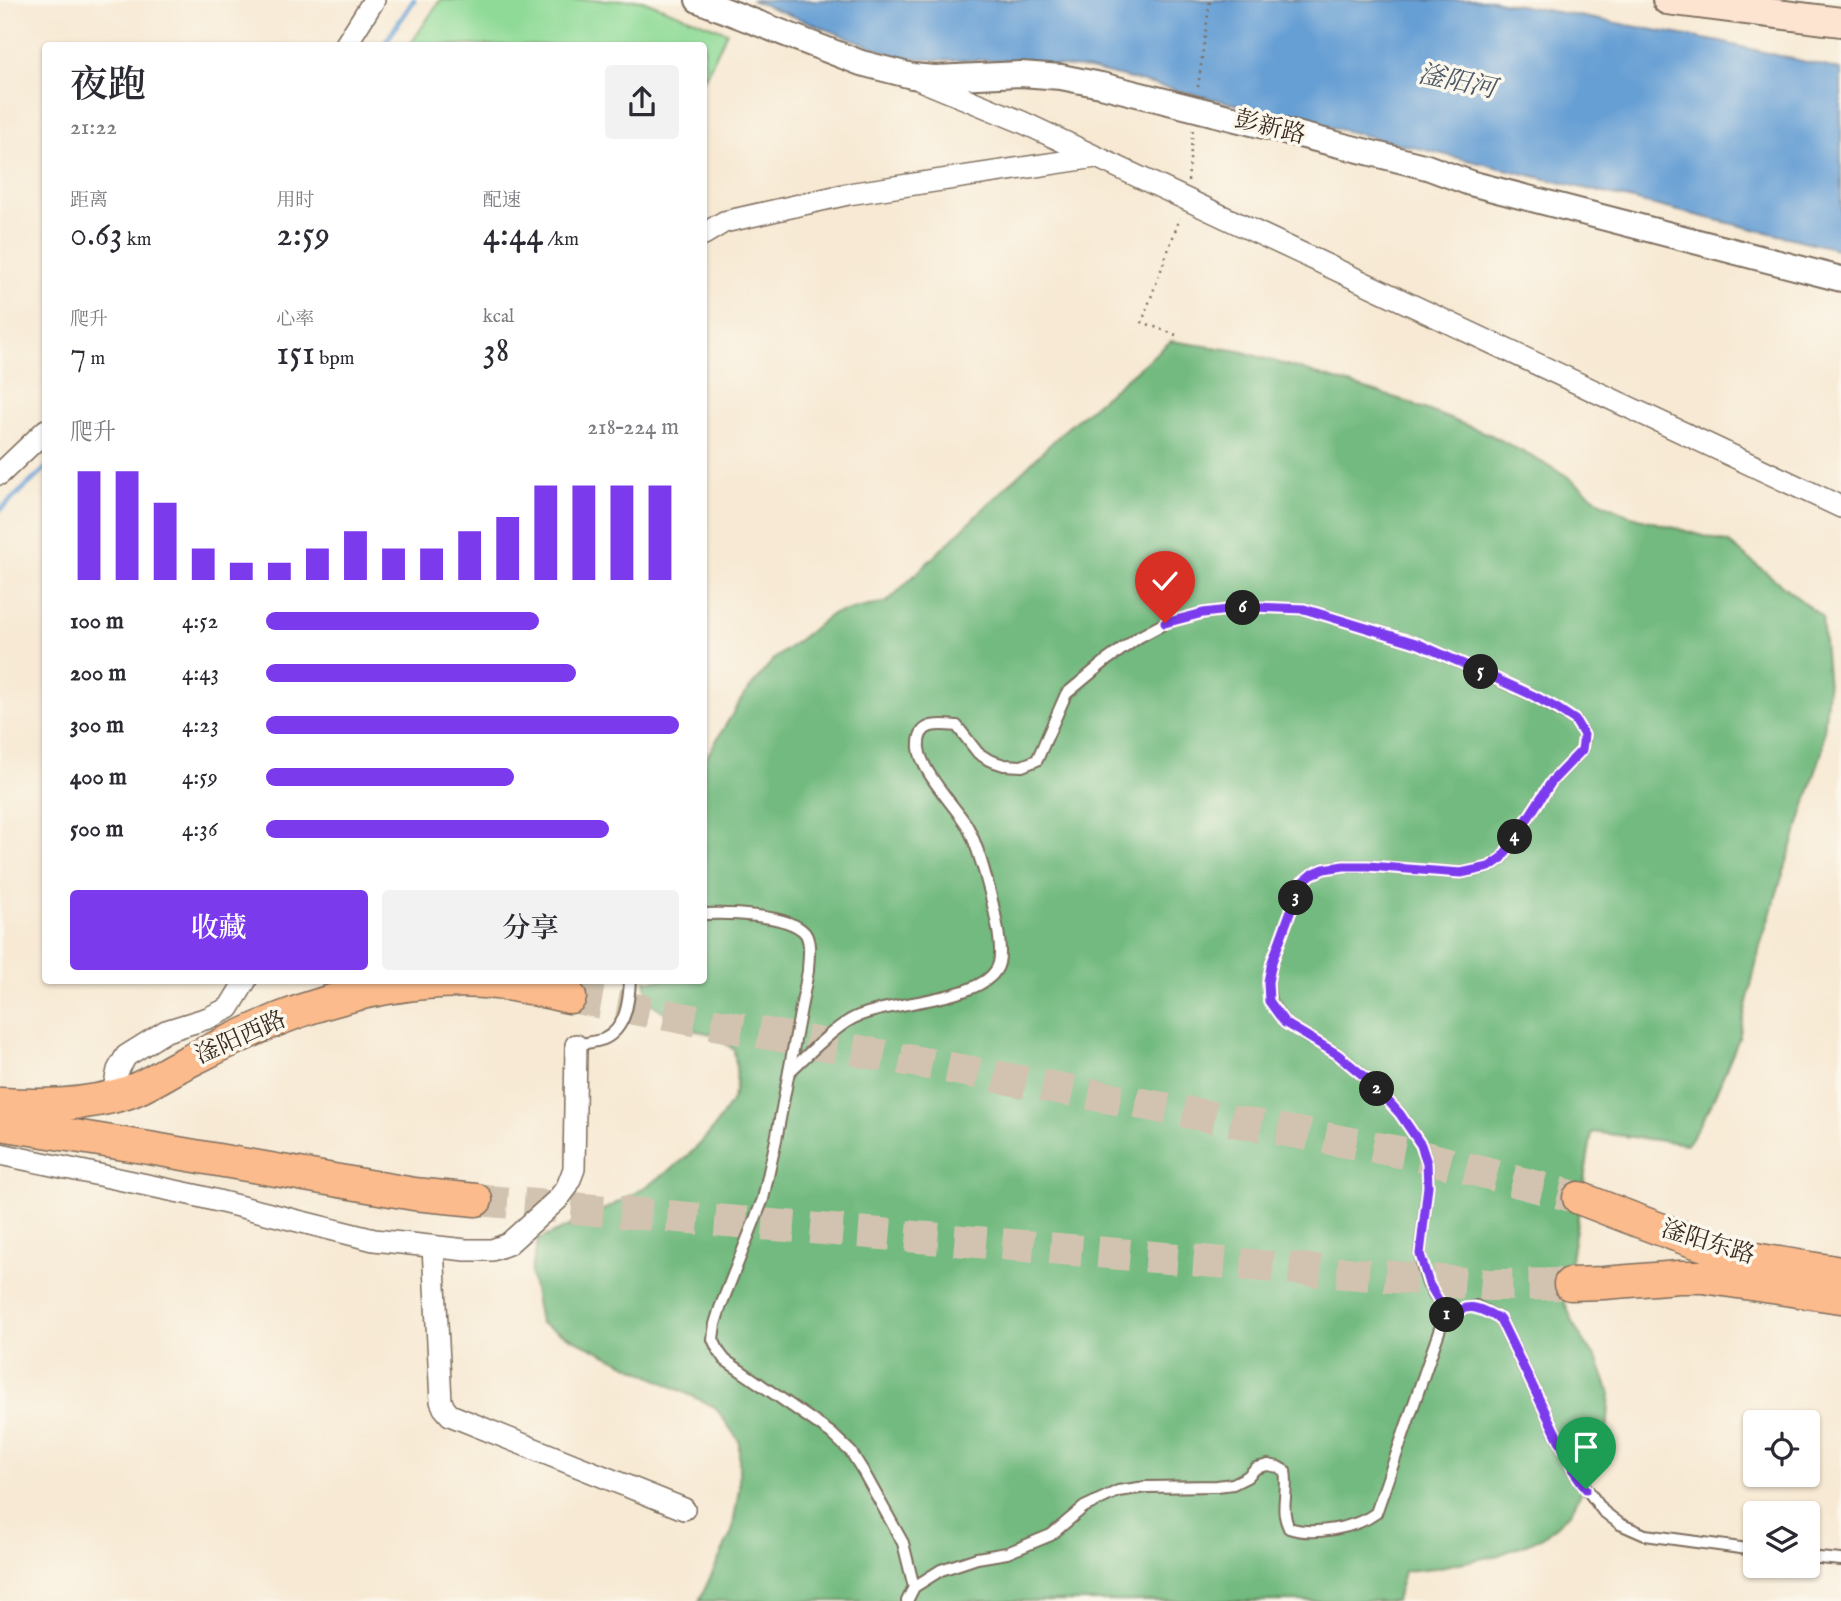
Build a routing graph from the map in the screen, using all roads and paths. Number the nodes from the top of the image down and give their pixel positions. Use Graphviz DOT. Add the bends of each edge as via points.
graph roads {
  1 [pos="374,0"];
  2 [pos="698,0"];
  3 [pos="1210,0"];
  4 [pos="1667,0"];
  5 [pos="1841,22"];
  6 [pos="348,42"];
  7 [pos="912,76"];
  8 [pos="1195,109"];
  9 [pos="1096,157"];
  10 [pos="1186,200"];
  11 [pos="707,232"];
  12 [pos="1841,279"];
  13 [pos="1176,335"];
  14 [pos="42,434"];
  15 [pos="0,474"];
  16 [pos="1841,507"];
  17 [pos="707,914"];
  18 [pos="244,984"];
  19 [pos="415,984"];
  20 [pos="504,984"];
  21 [pos="630,984"];
  22 [pos="570,996"];
  23 [pos="576,1045"];
  24 [pos="789,1072"];
  25 [pos="112,1097"];
  26 [pos="0,1104"];
  27 [pos="0,1124"];
  28 [pos="0,1154"];
  29 [pos="1579,1198"];
  30 [pos="477,1200"];
  31 [pos="433,1247"];
  32 [pos="1841,1273"];
  33 [pos="1570,1284"];
  34 [pos="1841,1297"];
  35 [pos="1448,1316"];
  36 [pos="684,1509"];
  37 [pos="1743,1548"];
  38 [pos="1820,1558"];
  39 [pos="1841,1560"];
  40 [pos="914,1587"];
  41 [pos="907,1601"];
  1 -- 6 [label="street"];
  2 -- 7 [label="street, 彭新路" via="861,63"];
  3 -- 8 [label="path"];
  4 -- 5 [label="main road"];
  7 -- 8 [label="street, 彭新路" via="1061,77"];
  7 -- 9 [label="street"];
  8 -- 10 [label="path"];
  8 -- 12 [label="street, 彭新路"];
  9 -- 10 [label="street"];
  9 -- 11 [label="street" via="848,194 724,222"];
  10 -- 13 [label="path" via="1142,322"];
  10 -- 16 [label="street"];
  14 -- 15 [label="street"];
  17 -- 24 [label="lane" via="776,920 804,933 808,971"];
  18 -- 25 [label="street" via="229,1008 166,1031 126,1056"];
  19 -- 25 [label="main road, 滏阳西路" via="337,1000 281,1018"];
  20 -- 22 [label="main road, 滏阳西路"];
  21 -- 23 [label="lane" via="621,1024 605,1038"];
  23 -- 31 [label="street" via="574,1169 567,1187 508,1244 492,1250"];
  24 -- 35 [label="lane" via="851,1019 970,989 996,971 1001,947 985,870 967,826 922,759 920,737 928,726 957,726 978,753 1004,765 1022,766 1037,760 1066,694 1139,637 1165,623 1203,613 1253,607 1304,609 1419,644 1534,696 1575,720 1584,735 1582,750 1552,781 1502,858 1489,867 1461,873 1344,866 1312,874 1301,883 1268,982 1269,1001 1285,1023 1337,1054 1371,1082 1421,1145 1428,1186 1420,1254 1429,1284"];
  24 -- 40 [label="lane" via="763,1199 720,1308 713,1339 725,1360 831,1433 851,1452 903,1543"];
  25 -- 26 [label="main road, 滏阳西路" via="51,1105"];
  27 -- 30 [label="main road"];
  28 -- 31 [label="street" via="194,1195 374,1240"];
  29 -- 32 [label="main road, 滏阳东路" via="1721,1250"];
  31 -- 36 [label="street" via="441,1401 450,1415"];
  33 -- 34 [label="main road, 滏阳东路" via="1703,1277"];
  35 -- 37 [label="lane" via="1476,1307 1500,1319 1575,1473 1603,1511 1645,1535"];
  35 -- 40 [label="lane" via="1376,1513 1365,1522 1311,1531 1289,1528 1284,1508 1285,1471 1268,1465 1233,1484 1118,1491 1084,1507 1051,1535 1007,1553 941,1570"];
  38 -- 39 [label="lane"];
  40 -- 41 [label="lane"];
}
